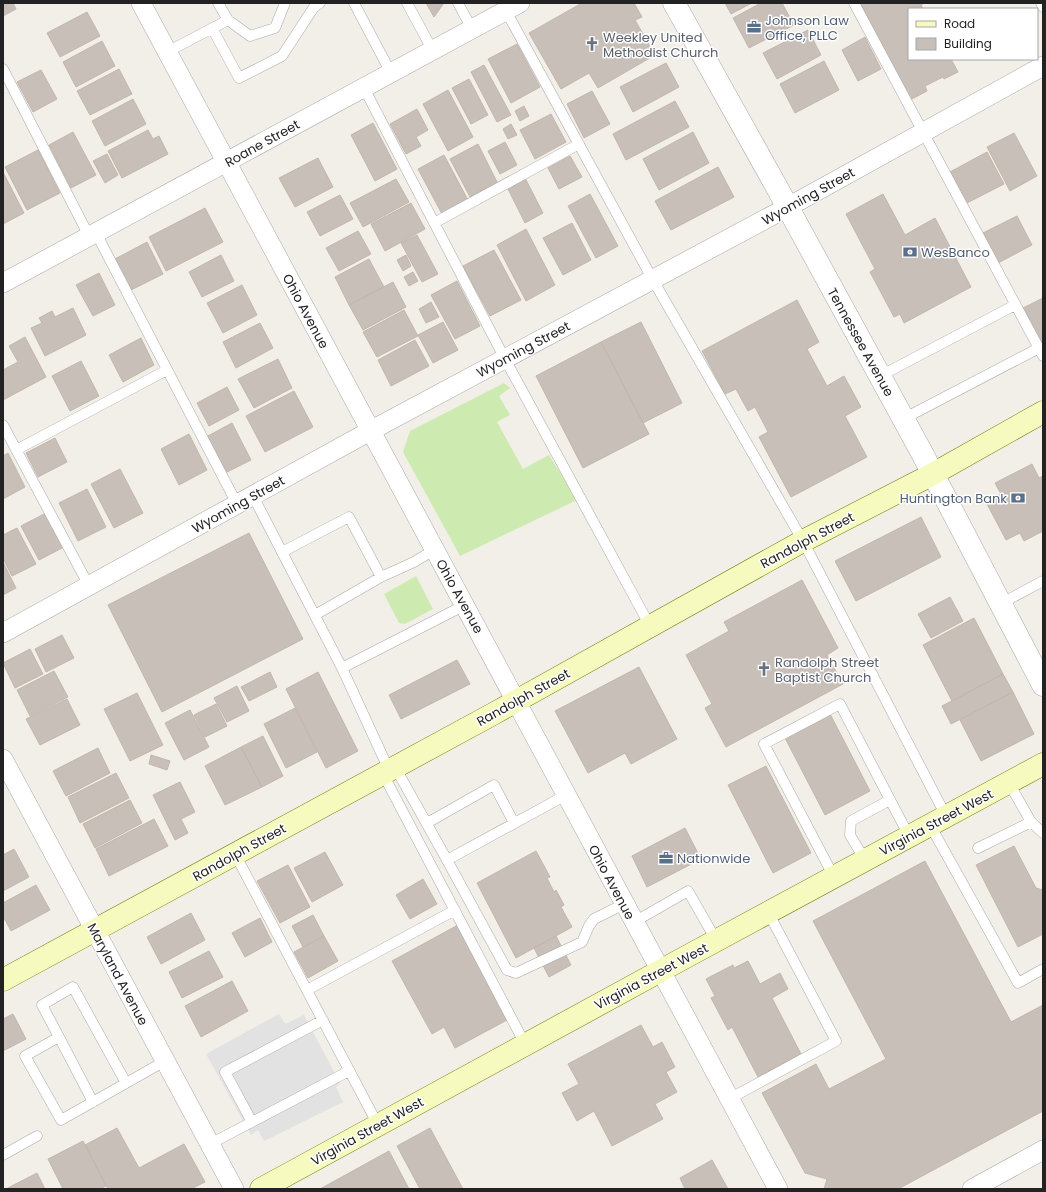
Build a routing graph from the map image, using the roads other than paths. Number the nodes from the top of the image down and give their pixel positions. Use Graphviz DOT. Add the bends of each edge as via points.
graph roads {
  1 [pos="141,3"];
  2 [pos="218,3"];
  3 [pos="285,3"];
  4 [pos="320,3"];
  5 [pos="354,3"];
  6 [pos="407,3"];
  7 [pos="458,3"];
  8 [pos="674,3"];
  9 [pos="854,3"];
  10 [pos="1041,3"];
  11 [pos="513,7"];
  12 [pos="1043,7"];
  13 [pos="228,20"];
  14 [pos="212,28"];
  15 [pos="472,29"];
  16 [pos="433,50"];
  17 [pos="167,52"];
  18 [pos="1043,66"];
  19 [pos="3,69"];
  20 [pos="391,73"];
  21 [pos="364,88"];
  22 [pos="923,132"];
  23 [pos="579,144"];
  24 [pos="227,162"];
  25 [pos="788,207"];
  26 [pos="434,223"];
  27 [pos="92,234"];
  28 [pos="653,280"];
  29 [pos="3,283"];
  30 [pos="1015,304"];
  31 [pos="1041,352"];
  32 [pos="505,359"];
  33 [pos="168,370"];
  34 [pos="880,376"];
  35 [pos="1042,416"];
  36 [pos="903,418"];
  37 [pos="3,425"];
  38 [pos="370,431"];
  39 [pos="16,450"];
  40 [pos="932,474"];
  41 [pos="245,500"];
  42 [pos="803,541"];
  43 [pos="434,550"];
  44 [pos="282,552"];
  45 [pos="381,577"];
  46 [pos="1043,581"];
  47 [pos="88,586"];
  48 [pos="1000,604"];
  49 [pos="465,605"];
  50 [pos="315,615"];
  51 [pos="650,626"];
  52 [pos="3,633"];
  53 [pos="342,668"];
  54 [pos="1043,685"];
  55 [pos="517,701"];
  56 [pos="3,758"];
  57 [pos="1043,764"];
  58 [pos="389,770"];
  59 [pos="1009,783"];
  60 [pos="566,795"];
  61 [pos="890,800"];
  62 [pos="938,821"];
  63 [pos="1031,822"];
  64 [pos="427,823"];
  65 [pos="514,823"];
  66 [pos="1043,833"];
  67 [pos="909,836"];
  68 [pos="978,848"];
  69 [pos="235,854"];
  70 [pos="447,860"];
  71 [pos="865,860"];
  72 [pos="834,877"];
  73 [pos="624,904"];
  74 [pos="455,910"];
  75 [pos="768,912"];
  76 [pos="634,922"];
  77 [pos="95,931"];
  78 [pos="716,940"];
  79 [pos="1043,970"];
  80 [pos="660,971"];
  81 [pos="3,980"];
  82 [pos="307,990"];
  83 [pos="323,1020"];
  84 [pos="59,1037"];
  85 [pos="525,1044"];
  86 [pos="165,1061"];
  87 [pos="349,1070"];
  88 [pos="126,1083"];
  89 [pos="729,1099"];
  90 [pos="93,1102"];
  91 [pos="252,1122"];
  92 [pos="378,1125"];
  93 [pos="37,1136"];
  94 [pos="210,1144"];
  95 [pos="1043,1150"];
  96 [pos="3,1155"];
  97 [pos="234,1189"];
  98 [pos="261,1189"];
  99 [pos="778,1189"];
  100 [pos="972,1189"];
  1 -- 17 [label="street, Ohio Avenue"];
  2 -- 13 [label="lane"];
  3 -- 13 [label="lane" via="275,28 250,36"];
  4 -- 14 [label="lane" via="314,7 282,56 239,78"];
  5 -- 20 [label="lane"];
  6 -- 16 [label="lane"];
  7 -- 15 [label="lane"];
  8 -- 25 [label="street, Tennessee Avenue"];
  9 -- 22 [label="lane"];
  10 -- 12 [label="lane"];
  11 -- 15 [label="street, Roane Street"];
  11 -- 23 [label="lane"];
  13 -- 14 [label="lane"];
  14 -- 17 [label="lane"];
  15 -- 16 [label="street, Roane Street"];
  16 -- 20 [label="street, Roane Street"];
  17 -- 24 [label="street, Ohio Avenue"];
  18 -- 22 [label="street, Wyoming Street"];
  19 -- 27 [label="lane"];
  20 -- 21 [label="street, Roane Street"];
  21 -- 24 [label="street, Roane Street"];
  21 -- 26 [label="lane"];
  22 -- 25 [label="street, Wyoming Street"];
  22 -- 30 [label="lane"];
  23 -- 26 [label="lane"];
  23 -- 28 [label="lane"];
  24 -- 27 [label="street, Roane Street"];
  24 -- 38 [label="street, Ohio Avenue"];
  25 -- 28 [label="street, Wyoming Street"];
  25 -- 34 [label="street, Tennessee Avenue"];
  26 -- 32 [label="lane"];
  27 -- 29 [label="street, Roane Street"];
  27 -- 33 [label="lane"];
  28 -- 32 [label="street, Wyoming Street"];
  28 -- 42 [label="lane"];
  30 -- 31 [label="lane"];
  30 -- 34 [label="lane"];
  31 -- 36 [label="lane"];
  32 -- 38 [label="street, Wyoming Street"];
  32 -- 51 [label="lane"];
  33 -- 39 [label="lane"];
  33 -- 41 [label="lane"];
  34 -- 36 [label="street, Tennessee Avenue"];
  35 -- 40 [label="main road, Randolph Street"];
  36 -- 40 [label="street, Tennessee Avenue"];
  37 -- 39 [label="lane"];
  38 -- 41 [label="street, Wyoming Street"];
  38 -- 43 [label="street, Ohio Avenue"];
  39 -- 47 [label="lane"];
  40 -- 42 [label="main road, Randolph Street"];
  40 -- 48 [label="street, Tennessee Avenue"];
  41 -- 44 [label="lane"];
  41 -- 47 [label="street, Wyoming Street"];
  42 -- 51 [label="main road, Randolph Street"];
  42 -- 62 [label="lane"];
  43 -- 45 [label="lane"];
  43 -- 49 [label="street, Ohio Avenue"];
  44 -- 45 [label="lane" via="350,517"];
  44 -- 50 [label="lane"];
  45 -- 50 [label="lane"];
  46 -- 48 [label="lane"];
  47 -- 52 [label="street, Wyoming Street"];
  48 -- 54 [label="street, Tennessee Avenue"];
  49 -- 53 [label="lane"];
  49 -- 55 [label="street, Ohio Avenue"];
  50 -- 53 [label="lane"];
  51 -- 55 [label="main road, Randolph Street"];
  53 -- 58 [label="lane"];
  55 -- 58 [label="main road, Randolph Street"];
  55 -- 60 [label="street, Ohio Avenue"];
  56 -- 77 [label="street, Maryland Avenue"];
  57 -- 59 [label="main road, Virginia Street West"];
  58 -- 64 [label="lane"];
  58 -- 69 [label="main road, Randolph Street"];
  58 -- 74 [label="lane"];
  59 -- 62 [label="main road, Virginia Street West"];
  59 -- 63 [label="lane"];
  60 -- 65 [label="lane"];
  60 -- 73 [label="street, Ohio Avenue"];
  61 -- 67 [label="lane"];
  61 -- 71 [label="lane" via="850,821 850,835"];
  61 -- 72 [label="lane" via="840,704 764,744"];
  62 -- 67 [label="main road, Virginia Street West"];
  62 -- 79 [label="lane" via="1018,983"];
  63 -- 66 [label="lane"];
  63 -- 68 [label="lane"];
  64 -- 65 [label="lane" via="494,785"];
  64 -- 70 [label="lane"];
  65 -- 70 [label="lane"];
  67 -- 71 [label="main road, Virginia Street West"];
  69 -- 77 [label="main road, Randolph Street"];
  69 -- 82 [label="lane"];
  70 -- 73 [label="lane" via="507,970 516,973 582,942 594,919"];
  71 -- 72 [label="main road, Virginia Street West"];
  72 -- 75 [label="main road, Virginia Street West"];
  73 -- 76 [label="street, Ohio Avenue"];
  74 -- 82 [label="lane"];
  74 -- 85 [label="lane"];
  75 -- 78 [label="main road, Virginia Street West"];
  75 -- 89 [label="lane" via="836,1041"];
  76 -- 78 [label="lane" via="688,891"];
  76 -- 80 [label="street, Ohio Avenue"];
  77 -- 81 [label="main road, Randolph Street"];
  77 -- 86 [label="street, Maryland Avenue"];
  78 -- 80 [label="main road, Virginia Street West"];
  80 -- 85 [label="main road, Virginia Street West"];
  80 -- 89 [label="street, Ohio Avenue"];
  82 -- 83 [label="lane"];
  83 -- 87 [label="lane"];
  83 -- 91 [label="lane" via="225,1072"];
  84 -- 88 [label="lane" via="42,1005 73,987"];
  84 -- 90 [label="lane"];
  84 -- 90 [label="lane" via="25,1056 61,1120"];
  85 -- 92 [label="main road, Virginia Street West"];
  86 -- 88 [label="lane"];
  86 -- 94 [label="street, Maryland Avenue"];
  87 -- 91 [label="lane"];
  87 -- 92 [label="lane"];
  88 -- 90 [label="lane"];
  89 -- 99 [label="street, Ohio Avenue"];
  91 -- 94 [label="lane"];
  92 -- 98 [label="main road, Virginia Street West"];
  93 -- 96 [label="lane"];
  94 -- 97 [label="street, Maryland Avenue"];
  95 -- 100 [label="street"];
}
